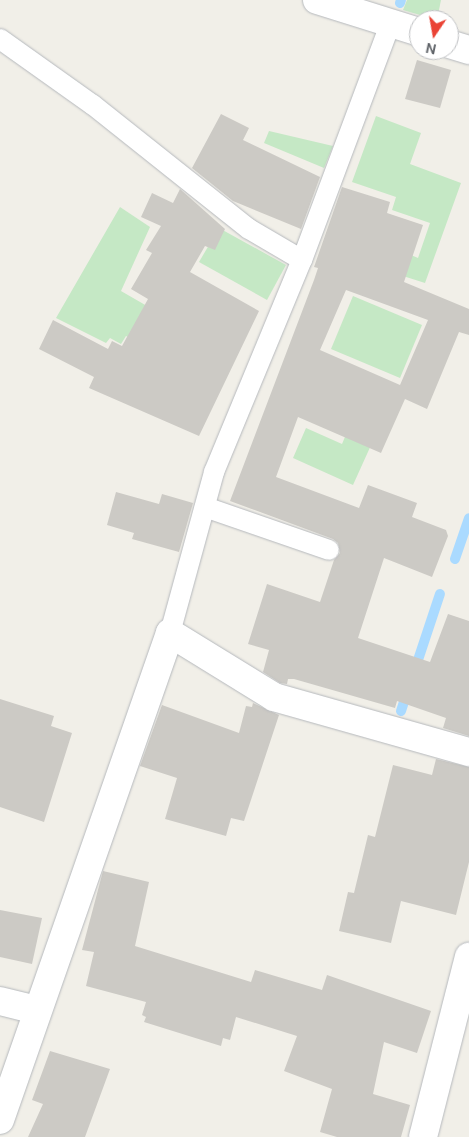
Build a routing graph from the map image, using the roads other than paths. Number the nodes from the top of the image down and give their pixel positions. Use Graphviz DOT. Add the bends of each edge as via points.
graph roads {
  1 [pos="317,0"];
  2 [pos="391,22"];
  3 [pos="409,28"];
  4 [pos="0,39"];
  5 [pos="302,260"];
  6 [pos="205,507"];
  7 [pos="329,550"];
  8 [pos="170,634"];
  9 [pos="469,752"];
  10 [pos="469,957"];
  11 [pos="0,1001"];
  12 [pos="36,1010"];
  13 [pos="0,1120"];
  14 [pos="423,1137"];
  1 -- 2 [label="street"];
  2 -- 3 [label="street"];
  2 -- 5 [label="lane"];
  4 -- 5 [label="lane" via="94,104 249,229"];
  5 -- 6 [label="lane" via="214,472"];
  6 -- 7 [label="lane"];
  6 -- 8 [label="lane"];
  8 -- 9 [label="street" via="274,697"];
  8 -- 12 [label="street"];
  10 -- 14 [label="street"];
  11 -- 12 [label="street"];
  12 -- 13 [label="street"];
}
